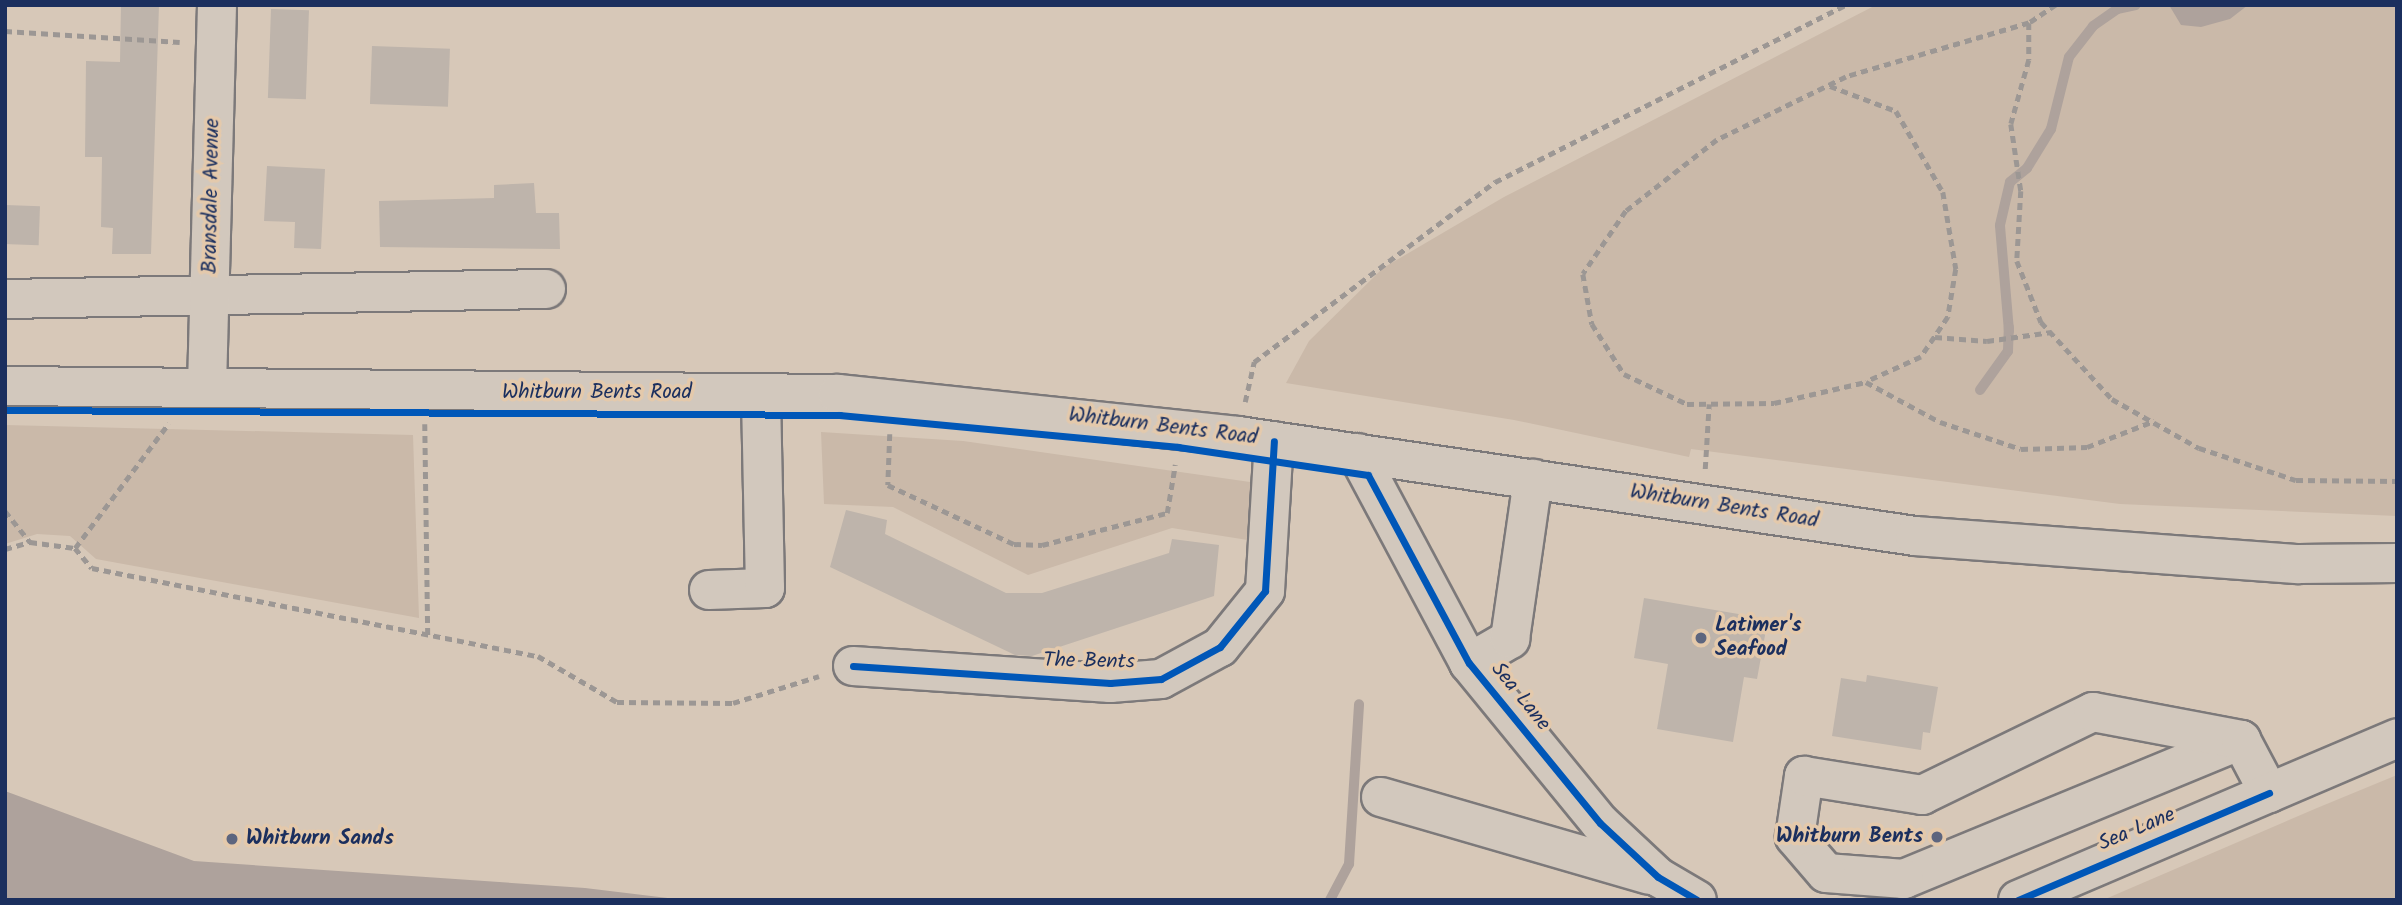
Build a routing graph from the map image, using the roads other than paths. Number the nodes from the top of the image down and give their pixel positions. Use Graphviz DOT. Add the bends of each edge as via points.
graph roads {
  1 [pos="217,5"];
  2 [pos="545,289"];
  3 [pos="209,296"];
  4 [pos="5,299"];
  5 [pos="5,386"];
  6 [pos="207,387"];
  7 [pos="761,394"];
  8 [pos="1256,438"];
  9 [pos="1362,464"];
  10 [pos="1533,479"];
  11 [pos="2397,563"];
  12 [pos="709,590"];
  13 [pos="1469,663"];
  14 [pos="853,666"];
  15 [pos="2397,738"];
  16 [pos="2241,740"];
  17 [pos="2269,793"];
  18 [pos="1381,797"];
  19 [pos="1657,877"];
  20 [pos="1697,900"];
  21 [pos="2018,900"];
  1 -- 3 [label="street, Bransdale Avenue"];
  2 -- 3 [label="street"];
  3 -- 4 [label="street"];
  3 -- 6 [label="street, Bransdale Avenue"];
  5 -- 6 [label="street, Whitburn Bents Road"];
  6 -- 7 [label="street, Whitburn Bents Road"];
  7 -- 8 [label="street, Whitburn Bents Road" via="988,406"];
  7 -- 12 [label="street" via="765,588"];
  8 -- 9 [label="street, Whitburn Bents Road"];
  8 -- 14 [label="street, The Bents" via="1265,592 1220,647 1161,679 1110,683"];
  9 -- 10 [label="street, Whitburn Bents Road"];
  9 -- 13 [label="street, Sea Lane"];
  10 -- 11 [label="street, Whitburn Bents Road" via="1915,536 2299,564"];
  10 -- 13 [label="street" via="1510,639"];
  13 -- 19 [label="street, Sea Lane" via="1600,823"];
  15 -- 17 [label="street, Sea Lane"];
  16 -- 16 [label="street" via="2093,712 1922,795 1804,776 1795,837 1826,873 1903,879"];
  16 -- 17 [label="street"];
  17 -- 21 [label="street, Sea Lane"];
  18 -- 19 [label="street"];
  19 -- 20 [label="street, Sea Lane"];
}
